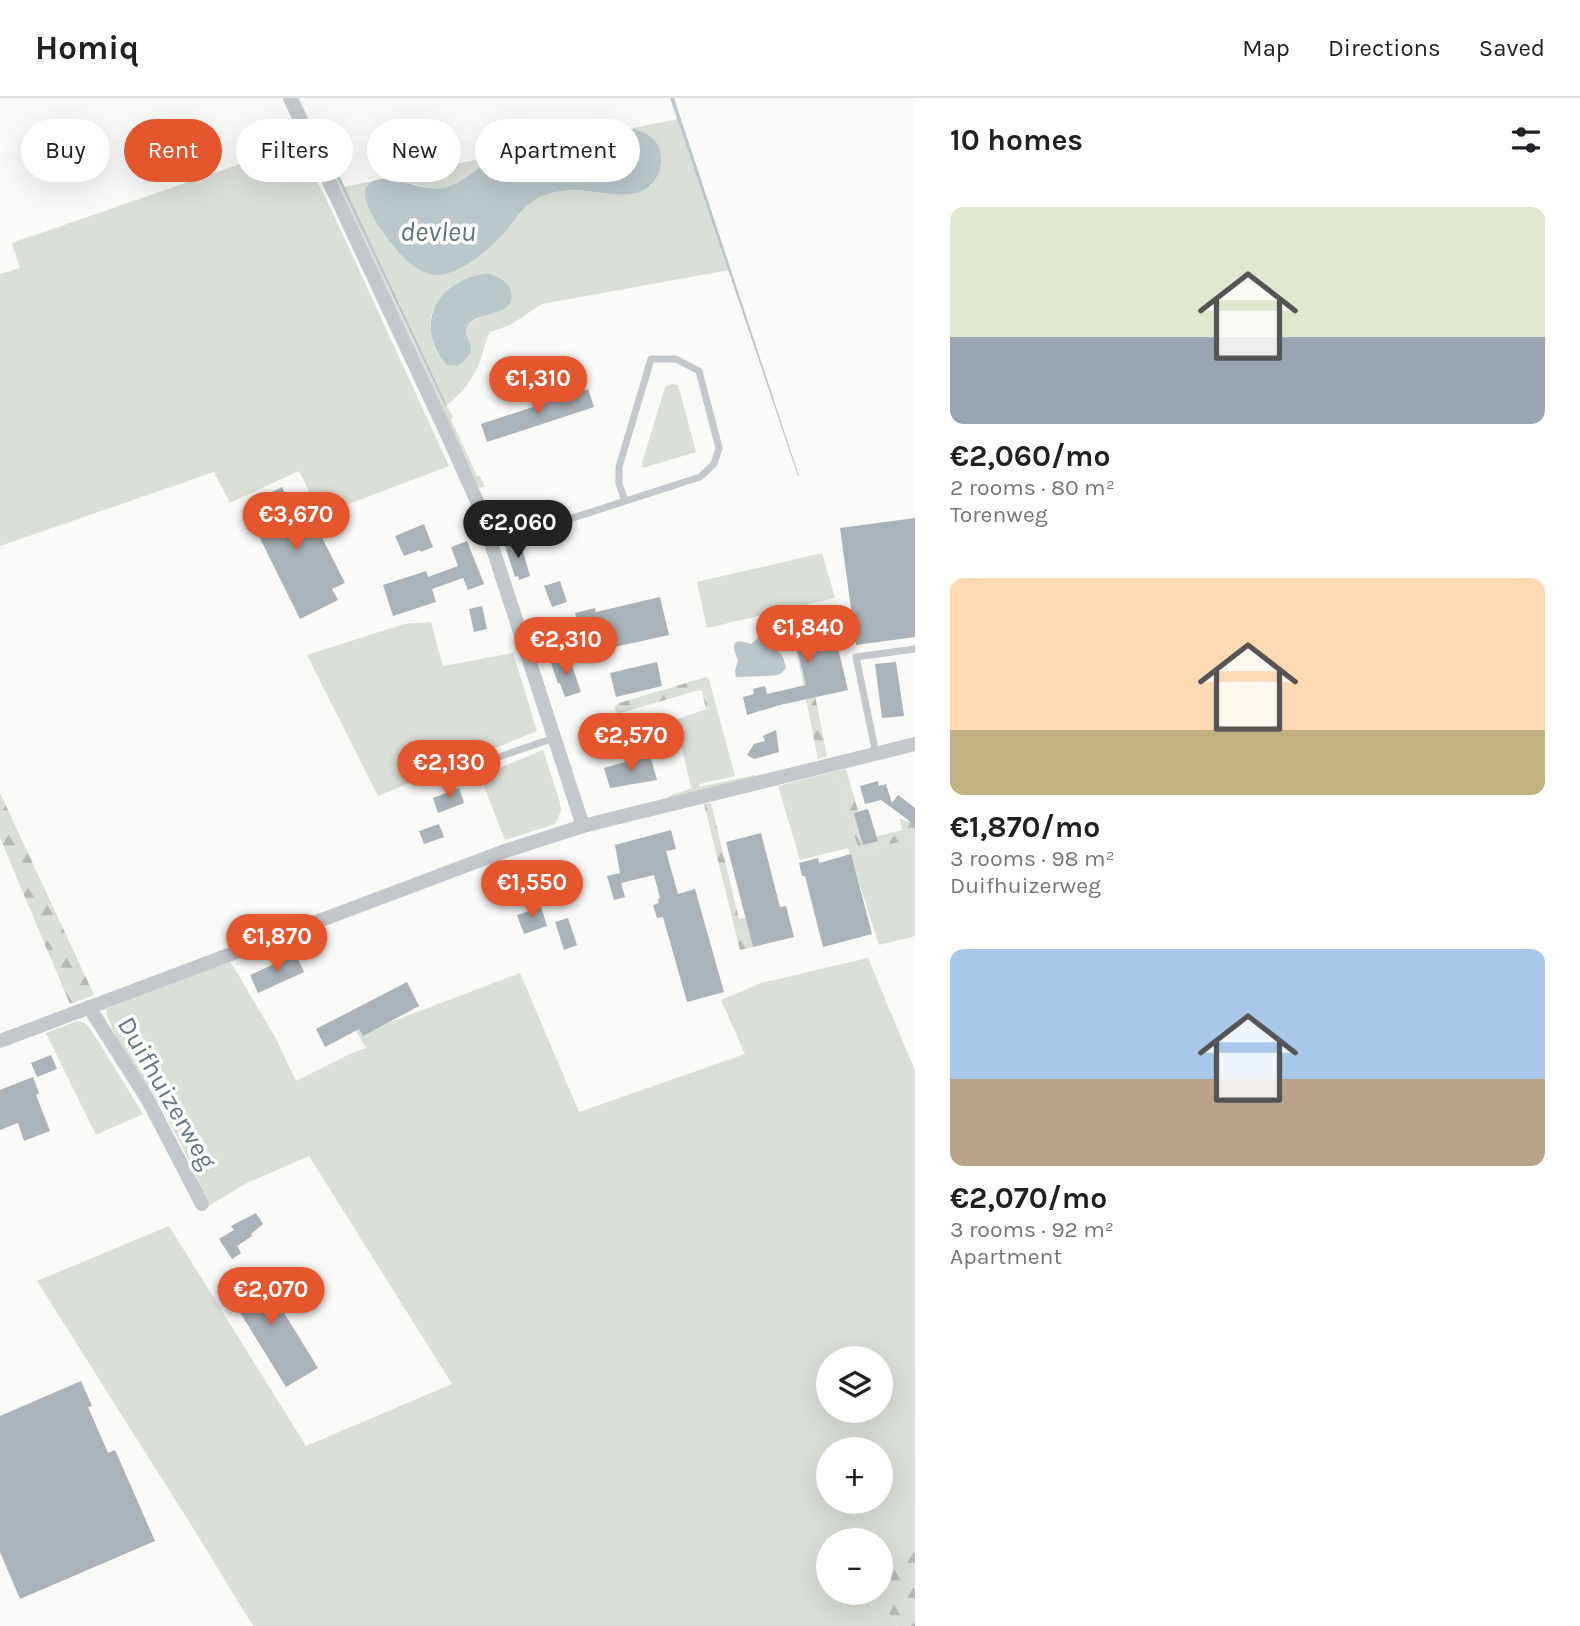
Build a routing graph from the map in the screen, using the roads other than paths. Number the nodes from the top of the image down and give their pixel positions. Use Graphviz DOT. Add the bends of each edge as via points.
graph roads {
  1 [pos="290,98"];
  2 [pos="625,501"];
  3 [pos="491,545"];
  4 [pos="915,649"];
  5 [pos="554,738"];
  6 [pos="915,744"];
  7 [pos="876,754"];
  8 [pos="458,776"];
  9 [pos="583,826"];
  10 [pos="89,1007"];
  11 [pos="0,1041"];
  12 [pos="202,1204"];
  1 -- 3 [label="street" via="458,458"];
  2 -- 2 [label="lane" via="700,477 714,464 719,448 699,371 676,359 651,359 619,467"];
  2 -- 3 [label="lane"];
  3 -- 5 [label="street"];
  4 -- 7 [label="lane" via="856,657"];
  5 -- 8 [label="lane"];
  5 -- 9 [label="street"];
  6 -- 7 [label="street, Duifhuizerweg"];
  7 -- 9 [label="street, Duifhuizerweg"];
  9 -- 10 [label="street, Duifhuizerweg"];
  10 -- 11 [label="street, Duifhuizerweg"];
  10 -- 12 [label="street, Duifhuizerweg" via="148,1100"];
}
